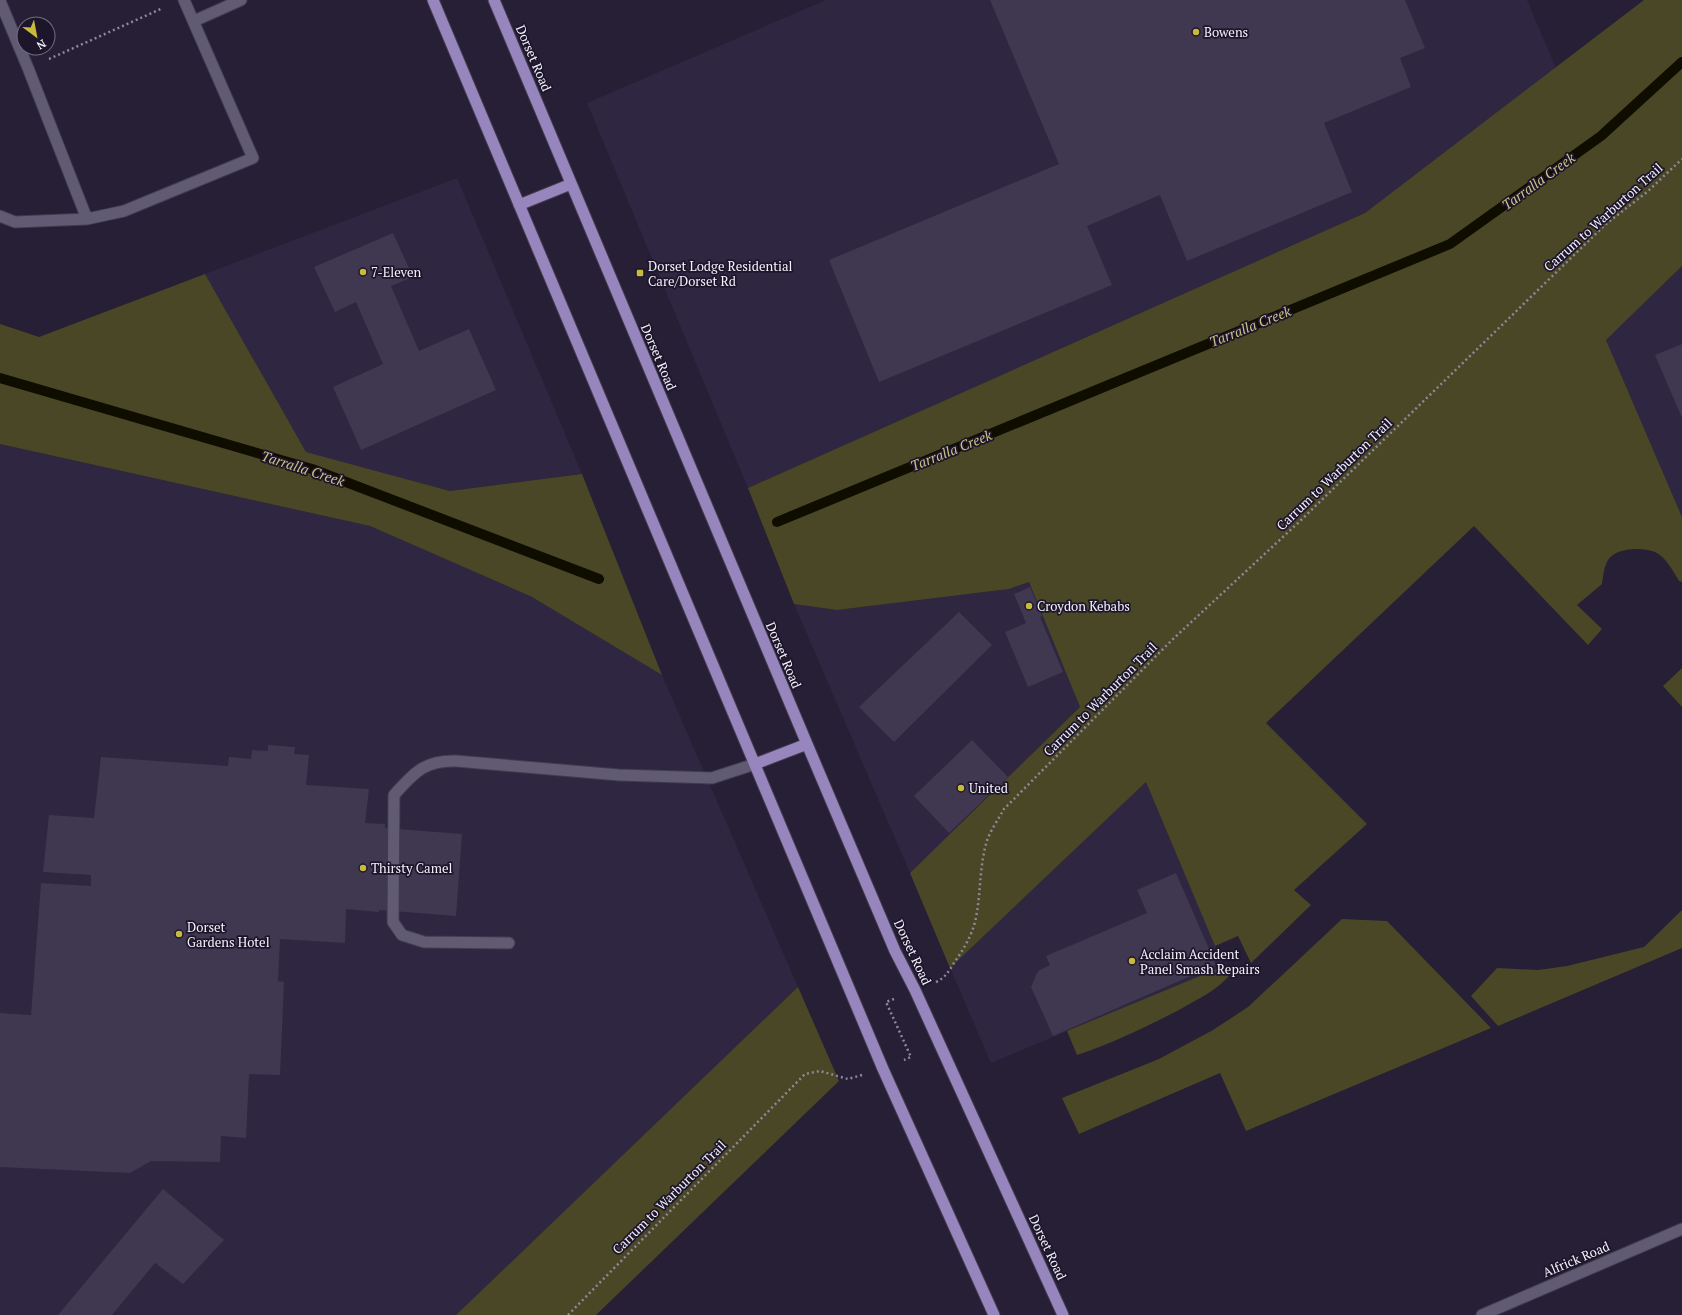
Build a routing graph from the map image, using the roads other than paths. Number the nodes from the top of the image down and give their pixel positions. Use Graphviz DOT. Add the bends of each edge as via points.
graph roads {
  1 [pos="184,0"];
  2 [pos="241,0"];
  3 [pos="433,0"];
  4 [pos="494,0"];
  5 [pos="0,1"];
  6 [pos="194,21"];
  7 [pos="571,184"];
  8 [pos="518,205"];
  9 [pos="0,216"];
  10 [pos="87,219"];
  11 [pos="807,744"];
  12 [pos="755,764"];
  13 [pos="509,943"];
  14 [pos="1682,1229"];
  15 [pos="994,1315"];
  16 [pos="1063,1315"];
  17 [pos="1482,1315"];
  1 -- 6 [label="street"];
  2 -- 6 [label="street"];
  3 -- 8 [label="main road"];
  4 -- 7 [label="main road, Dorset Road"];
  5 -- 10 [label="street"];
  6 -- 10 [label="street" via="253,158 124,211"];
  7 -- 8 [label="main road"];
  7 -- 11 [label="main road, Dorset Road"];
  8 -- 12 [label="main road"];
  9 -- 10 [label="street" via="15,222"];
  11 -- 12 [label="main road"];
  11 -- 16 [label="main road, Dorset Road" via="896,951"];
  12 -- 13 [label="street" via="712,778 619,775 443,760 423,766 394,795 393,922 402,935 424,942"];
  12 -- 15 [label="main road" via="883,1069"];
  14 -- 17 [label="street, Alfrick Road"];
}
